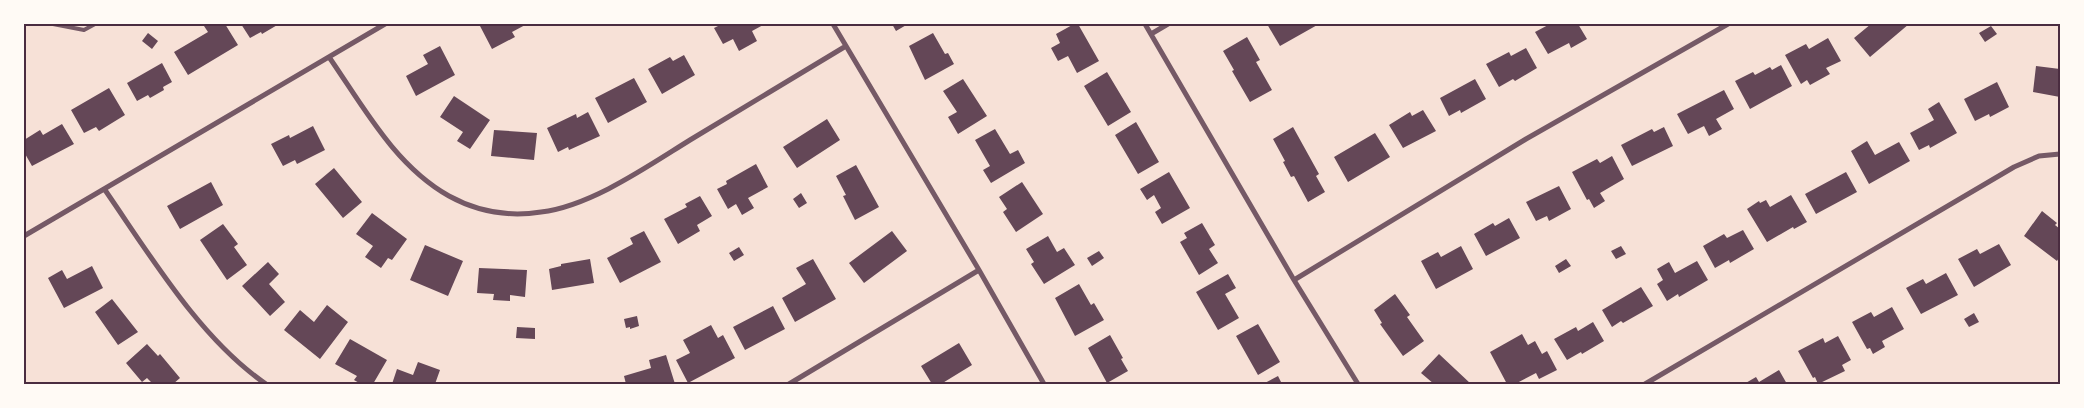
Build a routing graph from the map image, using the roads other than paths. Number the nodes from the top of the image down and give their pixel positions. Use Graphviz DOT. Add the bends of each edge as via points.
graph roads {
  1 [pos="53,24"];
  2 [pos="95,24"];
  3 [pos="385,24"];
  4 [pos="833,24"];
  5 [pos="1145,24"];
  6 [pos="1168,24"];
  7 [pos="1728,24"];
  8 [pos="1151,34"];
  9 [pos="846,46"];
  10 [pos="329,57"];
  11 [pos="2060,154"];
  12 [pos="105,190"];
  13 [pos="24,236"];
  14 [pos="979,270"];
  15 [pos="1294,280"];
  16 [pos="266,384"];
  17 [pos="789,384"];
  18 [pos="1044,384"];
  19 [pos="1358,384"];
  20 [pos="1645,384"];
  1 -- 2 [label="lane" via="84,30"];
  3 -- 10 [label="street"];
  4 -- 9 [label="street"];
  5 -- 8 [label="street"];
  6 -- 8 [label="street"];
  7 -- 15 [label="street" via="1526,139"];
  8 -- 15 [label="street"];
  9 -- 10 [label="street" via="641,171 582,201 543,212 509,215 483,210 450,196 416,172 388,142"];
  9 -- 14 [label="street"];
  10 -- 12 [label="street"];
  11 -- 20 [label="street" via="2038,156 2014,167"];
  12 -- 13 [label="street"];
  12 -- 16 [label="street" via="170,285 219,343"];
  14 -- 17 [label="street"];
  14 -- 18 [label="street"];
  15 -- 19 [label="street"];
}
